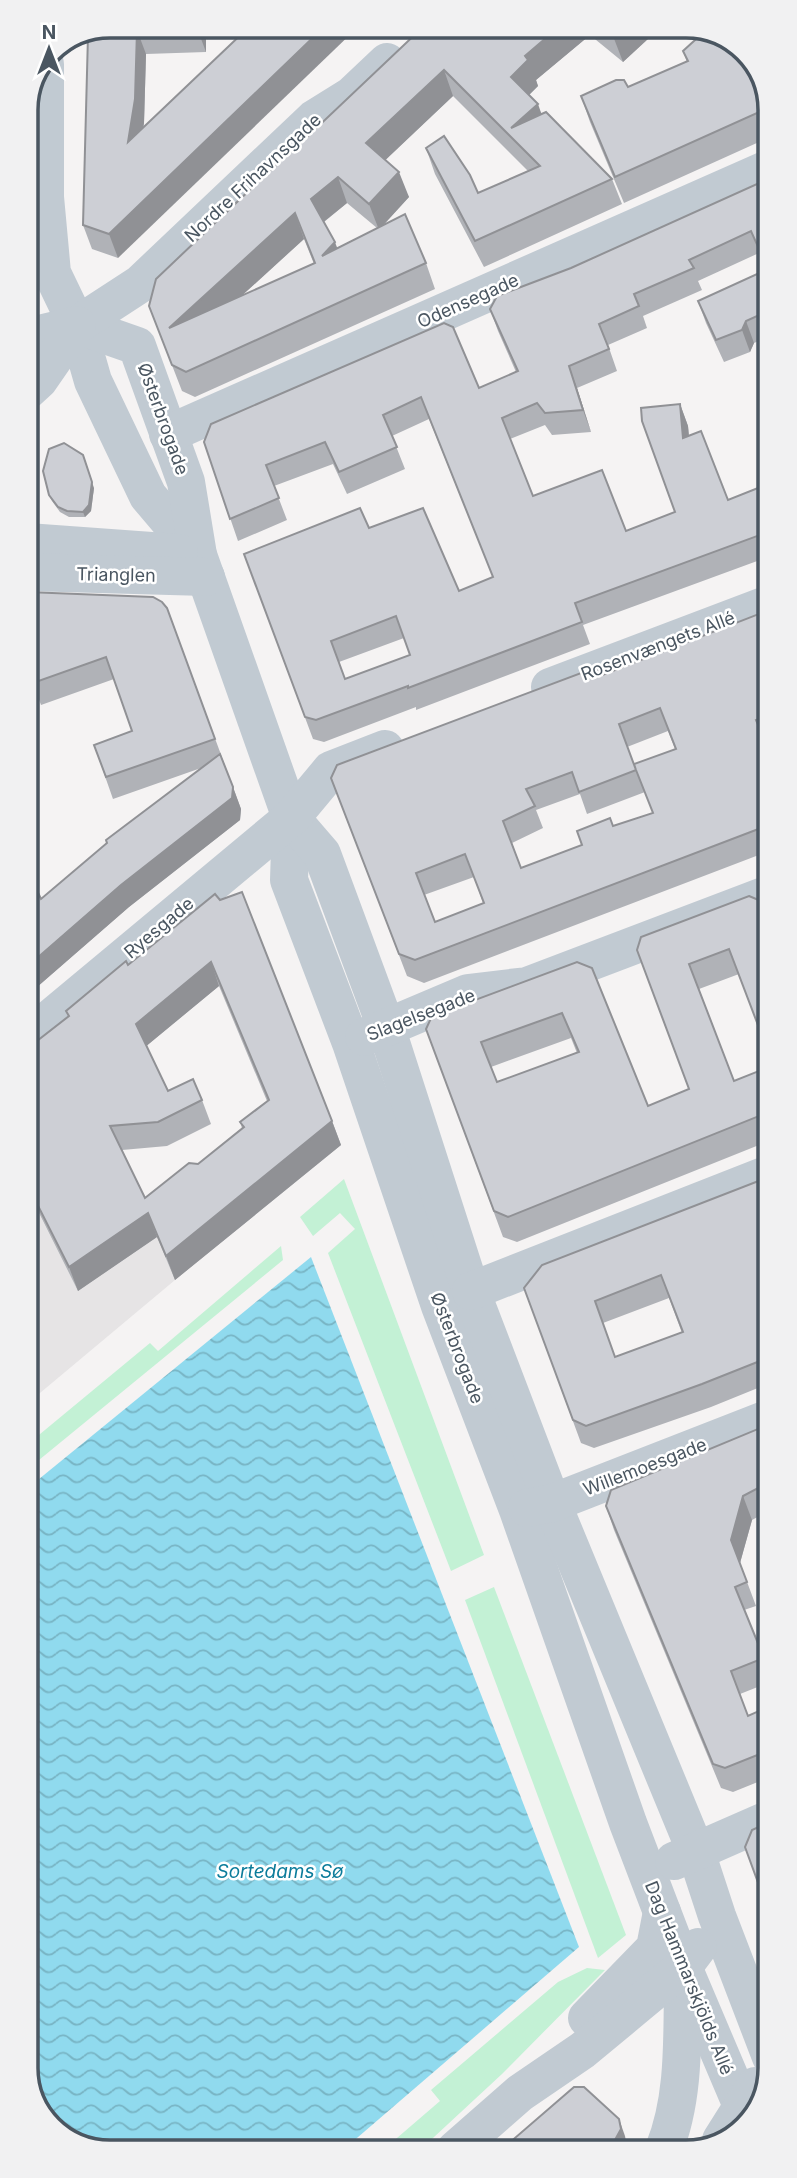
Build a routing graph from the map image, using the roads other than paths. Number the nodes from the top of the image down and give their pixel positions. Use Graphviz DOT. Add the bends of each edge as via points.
graph roads {
  1 [pos="412,39"];
  2 [pos="45,84"];
  3 [pos="758,173"];
  4 [pos="77,325"];
  5 [pos="39,334"];
  6 [pos="39,380"];
  7 [pos="168,434"];
  8 [pos="39,544"];
  9 [pos="202,566"];
  10 [pos="39,572"];
  11 [pos="758,608"];
  12 [pos="522,697"];
  13 [pos="419,737"];
  14 [pos="290,818"];
  15 [pos="758,898"];
  16 [pos="386,1027"];
  17 [pos="39,1028"];
  18 [pos="351,1043"];
  19 [pos="758,1178"];
  20 [pos="471,1291"];
  21 [pos="758,1422"];
  22 [pos="535,1506"];
  23 [pos="758,1824"];
  24 [pos="696,1852"];
  25 [pos="647,1874"];
  26 [pos="710,1895"];
  27 [pos="662,1912"];
  28 [pos="682,1967"];
  29 [pos="758,2025"];
  30 [pos="758,2033"];
  31 [pos="520,2092"];
  32 [pos="745,2109"];
  33 [pos="467,2140"];
  34 [pos="666,2140"];
  1 -- 4 [label="street, Nordre Frihavnsgade" via="351,96 314,119 140,284"];
  2 -- 4 [label="street, Østerbrogade" via="46,242 52,273"];
  3 -- 7 [label="street, Odensegade"];
  4 -- 5 [label="street"];
  4 -- 6 [label="street"];
  4 -- 7 [label="street, Østerbrogade" via="137,346"];
  4 -- 9 [label="street, Østerbrogade" via="93,382 148,496"];
  7 -- 9 [label="street, Østerbrogade" via="186,482"];
  8 -- 9 [label="street, Trianglen"];
  9 -- 10 [label="street, Trianglen"];
  9 -- 14 [label="street, Østerbrogade"];
  11 -- 12 [label="street, Rosenvængets Allé"];
  13 -- 14 [label="street" via="331,770"];
  14 -- 16 [label="street, Østerbrogade" via="322,854"];
  14 -- 17 [label="street, Ryesgade"];
  14 -- 18 [label="street, Østerbrogade" via="289,880"];
  15 -- 16 [label="street, Slagelsegade" via="527,986 468,992"];
  16 -- 18 [label="street, Slagelsegade"];
  16 -- 20 [label="street, Østerbrogade"];
  18 -- 22 [label="street, Østerbrogade" via="440,1307"];
  19 -- 20 [label="street, Østerbrogade"];
  20 -- 22 [label="street, Østerbrogade"];
  21 -- 22 [label="street, Willemoesgade"];
  22 -- 24 [label="street, Østerbrogade"];
  22 -- 25 [label="street, Østerbrogade"];
  23 -- 24 [label="street"];
  24 -- 25 [label="street"];
  24 -- 26 [label="street"];
  25 -- 27 [label="street, Dag Hammarskjölds Allé"];
  26 -- 28 [label="street" via="704,1937"];
  26 -- 29 [label="street"];
  27 -- 28 [label="street, Dag Hammarskjölds Allé"];
  27 -- 31 [label="street" via="655,1948"];
  28 -- 30 [label="street" via="699,1972"];
  28 -- 31 [label="street" via="583,2050"];
  28 -- 32 [label="street, Dag Hammarskjölds Allé"];
  28 -- 34 [label="street" via="680,2068"];
  31 -- 33 [label="street"];
}
